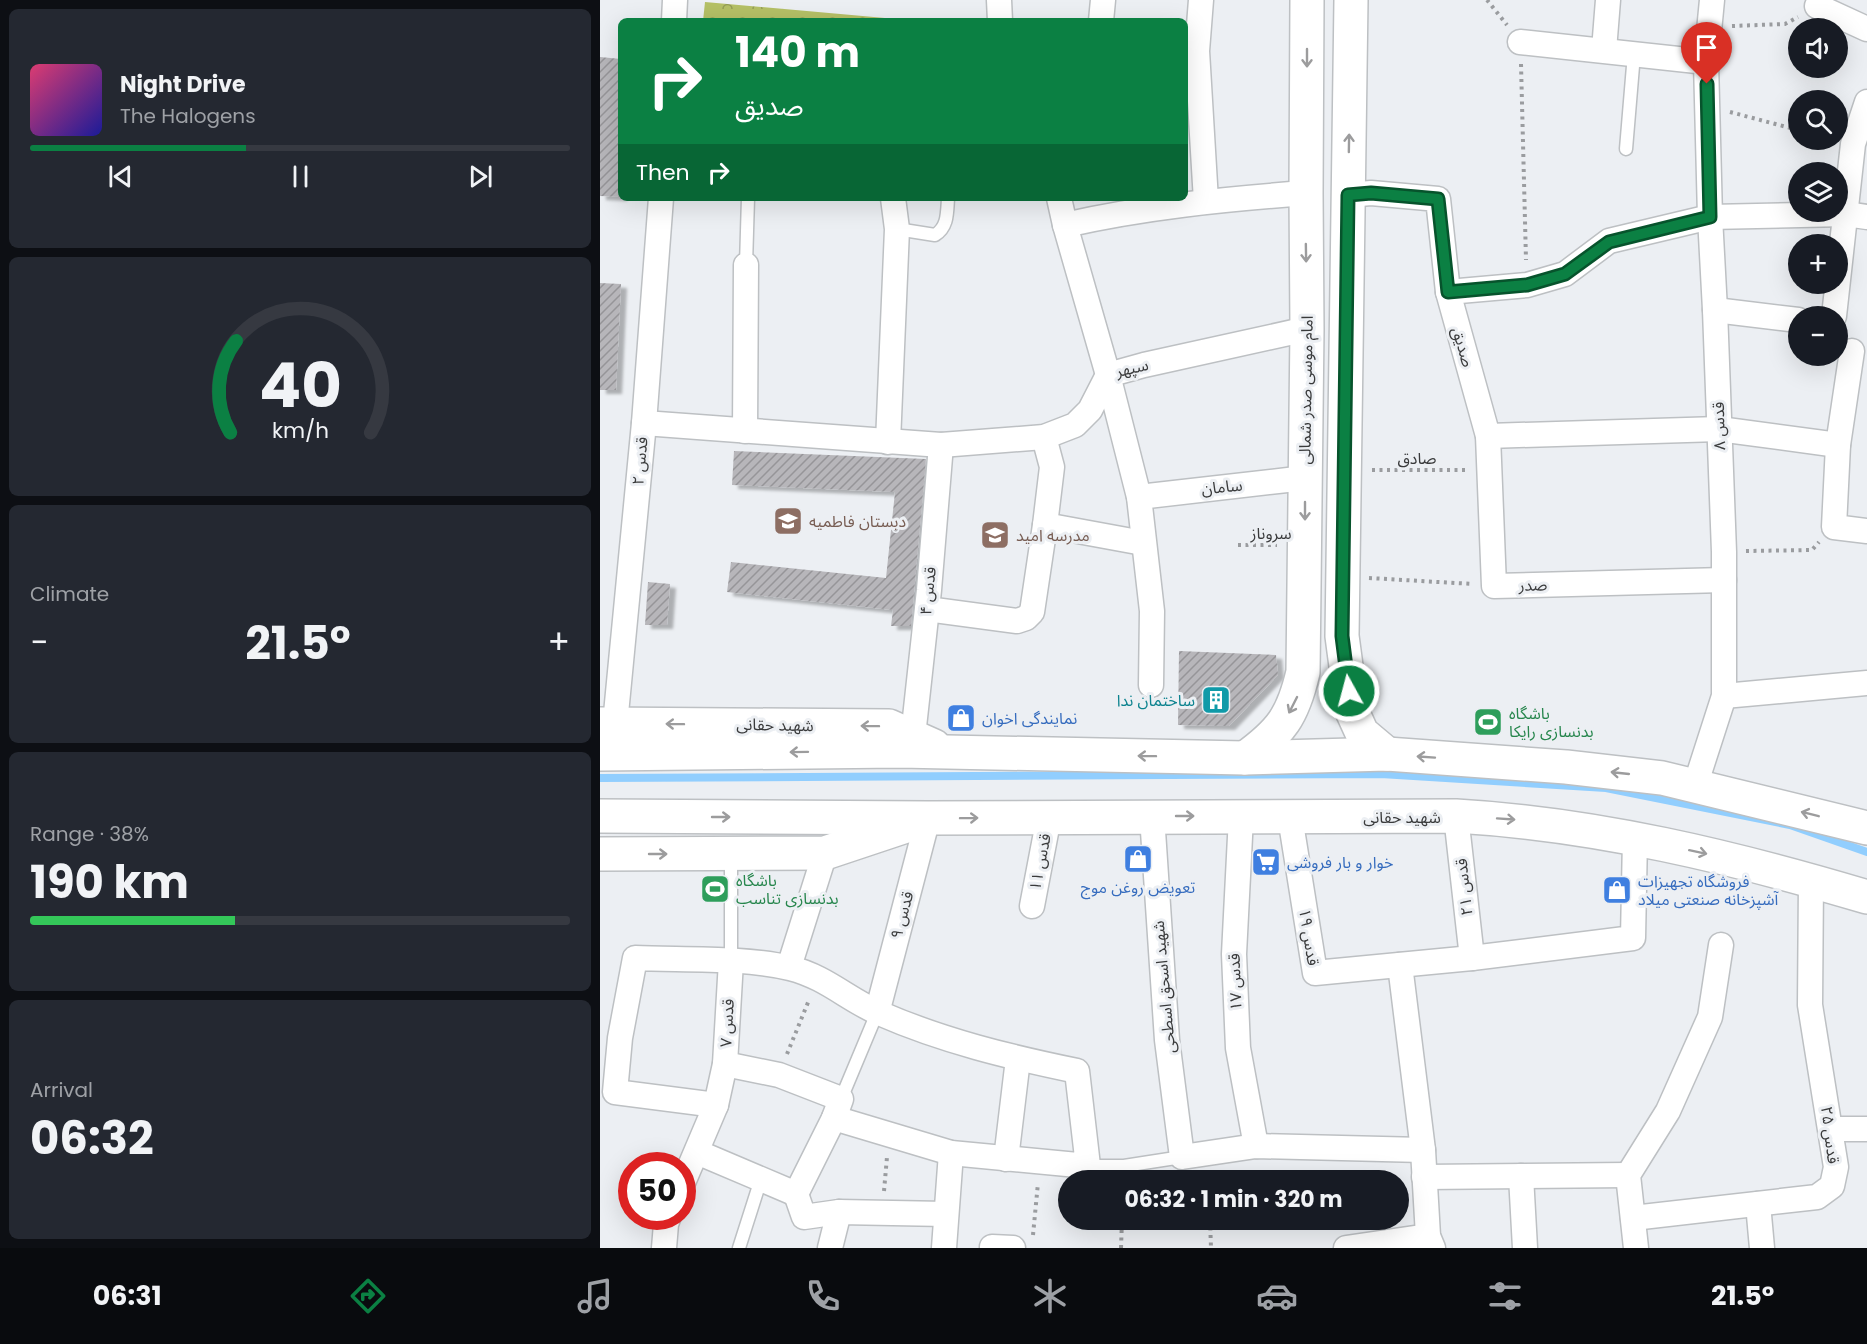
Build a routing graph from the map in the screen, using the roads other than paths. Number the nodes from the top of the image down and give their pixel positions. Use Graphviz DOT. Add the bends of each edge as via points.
graph roads {
  1 [pos="675,0"];
  2 [pos="999,0"];
  3 [pos="1103,0"];
  4 [pos="1200,0"];
  5 [pos="1307,0"];
  6 [pos="1351,0"];
  7 [pos="1608,0"];
  8 [pos="1712,0"];
  9 [pos="1817,6"];
  10 [pos="674,18"];
  11 [pos="1000,18"];
  12 [pos="1101,18"];
  13 [pos="1867,29"];
  14 [pos="1520,42"];
  15 [pos="1605,50"];
  16 [pos="1191,52"];
  17 [pos="1634,54"];
  18 [pos="1706,62"];
  19 [pos="1867,102"];
  20 [pos="1626,149"];
  21 [pos="1306,193"];
  22 [pos="1348,195"];
  23 [pos="661,201"];
  24 [pos="748,201"];
  25 [pos="893,201"];
  26 [pos="948,201"];
  27 [pos="1060,201"];
  28 [pos="1206,201"];
  29 [pos="1857,216"];
  30 [pos="1710,217"];
  31 [pos="1065,225"];
  32 [pos="897,229"];
  33 [pos="746,265"];
  34 [pos="1448,292"];
  35 [pos="1836,306"];
  36 [pos="1715,310"];
  37 [pos="1788,319"];
  38 [pos="1307,329"];
  39 [pos="1848,340"];
  40 [pos="1859,352"];
  41 [pos="1108,375"];
  42 [pos="644,423"];
  43 [pos="1719,429"];
  44 [pos="745,431"];
  45 [pos="1488,436"];
  46 [pos="1044,437"];
  47 [pos="888,441"];
  48 [pos="940,445"];
  49 [pos="1838,445"];
  50 [pos="1305,478"];
  51 [pos="1139,497"];
  52 [pos="1046,525"];
  53 [pos="1867,531"];
  54 [pos="1143,543"];
  55 [pos="1724,580"];
  56 [pos="1494,585"];
  57 [pos="927,609"];
  58 [pos="1347,671"];
  59 [pos="1303,672"];
  60 [pos="1867,683"];
  61 [pos="1151,685"];
  62 [pos="1724,696"];
  63 [pos="608,724"];
  64 [pos="906,743"];
  65 [pos="600,754"];
  66 [pos="1387,754"];
  67 [pos="1245,758"];
  68 [pos="1695,786"];
  69 [pos="600,816"];
  70 [pos="1152,816"];
  71 [pos="1456,816"];
  72 [pos="1048,817"];
  73 [pos="1241,817"];
  74 [pos="1290,817"];
  75 [pos="928,818"];
  76 [pos="1867,828"];
  77 [pos="1635,838"];
  78 [pos="731,853"];
  79 [pos="825,853"];
  80 [pos="600,854"];
  81 [pos="1811,880"];
  82 [pos="1867,897"];
  83 [pos="1032,906"];
  84 [pos="1721,945"];
  85 [pos="1472,958"];
  86 [pos="731,961"];
  87 [pos="1400,965"];
  88 [pos="789,968"];
  89 [pos="877,1012"];
  90 [pos="610,1036"];
  91 [pos="1018,1059"];
  92 [pos="725,1064"];
  93 [pos="716,1105"];
  94 [pos="837,1109"];
  95 [pos="1830,1129"];
  96 [pos="1867,1129"];
  97 [pos="1256,1146"];
  98 [pos="1423,1150"];
  99 [pos="697,1152"];
  100 [pos="951,1153"];
  101 [pos="1182,1157"];
  102 [pos="1006,1159"];
  103 [pos="1088,1166"];
  104 [pos="1628,1174"];
  105 [pos="1521,1176"];
  106 [pos="1424,1177"];
  107 [pos="761,1179"];
  108 [pos="796,1194"];
  109 [pos="1758,1204"];
  110 [pos="839,1212"];
  111 [pos="946,1214"];
  112 [pos="1632,1218"];
  113 [pos="665,1230"];
  114 [pos="1430,1242"];
  115 [pos="663,1248"];
  116 [pos="740,1248"];
  117 [pos="830,1248"];
  118 [pos="944,1248"];
  119 [pos="1346,1248"];
  120 [pos="1525,1248"];
  121 [pos="1636,1248"];
  122 [pos="1762,1248"];
  1 -- 10 [label="street"];
  2 -- 11 [label="street"];
  3 -- 12 [label="street"];
  4 -- 16 [label="street"];
  5 -- 21 [label="main road, امام موسی صدر شمالی, one-way"];
  22 -- 6 [label="main road, one-way"];
  7 -- 15 [label="street"];
  8 -- 18 [label="street, قدس ۸"];
  9 -- 13 [label="street"];
  14 -- 15 [label="street"];
  15 -- 17 [label="street"];
  16 -- 28 [label="street"];
  17 -- 18 [label="street"];
  17 -- 20 [label="lane"];
  18 -- 30 [label="street, قدس ۸"];
  19 -- 29 [label="street" via="1852,144"];
  21 -- 28 [label="street"];
  21 -- 38 [label="main road, امام موسی صدر شمالی, one-way"];
  22 -- 34 [label="street, صدیق" via="1371,193 1438,199"];
  22 -- 58 [label="main road" via="1342,636"];
  23 -- 42 [label="street, قدس ۲"];
  24 -- 33 [label="lane"];
  25 -- 32 [label="street"];
  26 -- 32 [label="lane" via="947,218 935,235"];
  27 -- 31 [label="street, سپهر"];
  28 -- 31 [label="street"];
  29 -- 30 [label="street"];
  29 -- 35 [label="street"];
  30 -- 34 [label="street" via="1609,242 1565,274 1527,285"];
  30 -- 36 [label="street, قدس ۸"];
  31 -- 41 [label="street, سپهر"];
  32 -- 47 [label="street"];
  33 -- 44 [label="street"];
  34 -- 45 [label="street, صدیق"];
  36 -- 37 [label="street"];
  36 -- 43 [label="street, قدس ۸"];
  38 -- 41 [label="street, سپهر"];
  38 -- 50 [label="main road, امام موسی صدر شمالی"];
  39 -- 40 [label="street"];
  40 -- 49 [label="street"];
  41 -- 46 [label="street" via="1090,410 1075,425"];
  41 -- 51 [label="street"];
  42 -- 44 [label="street"];
  42 -- 63 [label="street, قدس ۲"];
  43 -- 45 [label="street"];
  43 -- 49 [label="street"];
  43 -- 55 [label="street, قدس ۸"];
  44 -- 47 [label="street"];
  45 -- 56 [label="street, صدیق"];
  46 -- 48 [label="street"];
  46 -- 52 [label="street" via="1052,467"];
  47 -- 48 [label="street"];
  48 -- 57 [label="street, قدس ۴"];
  49 -- 53 [label="street" via="1834,527"];
  50 -- 51 [label="street, سامان"];
  50 -- 59 [label="main road, امام موسی صدر شمالی, one-way"];
  51 -- 54 [label="street"];
  52 -- 54 [label="street"];
  52 -- 57 [label="street" via="1032,612 1026,618 1017,621"];
  54 -- 61 [label="street" via="1152,611"];
  55 -- 56 [label="street, صدر"];
  55 -- 62 [label="street, قدس ۸"];
  57 -- 64 [label="street, قدس ۴"];
  58 -- 59 [label="main road" via="1332,681 1320,681"];
  58 -- 66 [label="main road" via="1352,711 1362,733"];
  59 -- 67 [label="main road, امام موسی صدر شمالی, one-way" via="1298,697 1286,718 1270,740"];
  60 -- 62 [label="street"];
  62 -- 68 [label="street, قدس ۸"];
  64 -- 63 [label="main road, شهید حقانی, one-way" via="889,726"];
  64 -- 65 [label="main road, one-way"];
  67 -- 64 [label="main road, شهید حقانی, one-way" via="944,751"];
  66 -- 67 [label="main road, شهید حقانی"];
  68 -- 66 [label="main road, شهید حقانی, one-way" via="1589,769"];
  76 -- 68 [label="main road, شهید حقانی, one-way"];
  69 -- 75 [label="main road, شهید حقانی, one-way"];
  70 -- 72 [label="main road, شهید حقانی"];
  70 -- 73 [label="main road, شهید حقانی, one-way"];
  70 -- 101 [label="street, شهید اسحق اسطحی" via="1167,1040"];
  71 -- 74 [label="main road, شهید حقانی"];
  71 -- 77 [label="main road, شهید حقانی, one-way" via="1514,820"];
  71 -- 85 [label="street, قدس ۲۱"];
  75 -- 72 [label="main road, شهید حقانی, one-way"];
  72 -- 83 [label="street, قدس ۱۱"];
  73 -- 74 [label="main road, شهید حقانی"];
  73 -- 97 [label="street, قدس ۱۷" via="1233,954 1237,1036"];
  74 -- 87 [label="street, قدس ۱۹" via="1315,973"];
  75 -- 79 [label="main road, شهید حقانی"];
  75 -- 89 [label="street, قدس ۹"];
  77 -- 81 [label="main road, شهید حقانی, one-way"];
  77 -- 85 [label="street" via="1633,938"];
  78 -- 79 [label="main road, شهید حقانی"];
  80 -- 78 [label="main road, شهید حقانی, one-way"];
  78 -- 86 [label="lane, قدس ۷"];
  79 -- 88 [label="street"];
  81 -- 82 [label="main road, شهید حقانی"];
  81 -- 95 [label="street, قدس ۲۵" via="1810,1005"];
  84 -- 104 [label="street" via="1710,1017 1668,1111"];
  85 -- 87 [label="street"];
  86 -- 88 [label="street"];
  86 -- 90 [label="street" via="634,958"];
  86 -- 92 [label="street, قدس ۷"];
  87 -- 98 [label="street"];
  88 -- 89 [label="street" via="819,977"];
  89 -- 91 [label="street" via="952,1042"];
  89 -- 94 [label="lane"];
  90 -- 93 [label="street" via="615,1092"];
  91 -- 102 [label="street"];
  91 -- 103 [label="street" via="1077,1071"];
  92 -- 93 [label="street, قدس ۷"];
  92 -- 94 [label="street" via="779,1074"];
  93 -- 99 [label="street, قدس ۷"];
  94 -- 100 [label="street" via="890,1134"];
  94 -- 108 [label="street"];
  95 -- 96 [label="street"];
  95 -- 109 [label="street, قدس ۲۵" via="1836,1167 1832,1186 1817,1197"];
  97 -- 98 [label="street"];
  97 -- 101 [label="street"];
  98 -- 106 [label="street"];
  99 -- 107 [label="street"];
  100 -- 102 [label="street"];
  100 -- 111 [label="street"];
  101 -- 103 [label="lane" via="1124,1166"];
  102 -- 103 [label="street"];
  104 -- 105 [label="street"];
  104 -- 112 [label="street"];
  105 -- 106 [label="street"];
  105 -- 120 [label="street"];
  106 -- 114 [label="street"];
  107 -- 108 [label="street"];
  107 -- 116 [label="lane"];
  108 -- 110 [label="street" via="804,1217"];
  109 -- 112 [label="street, قدس ۲۵"];
  109 -- 122 [label="street"];
  110 -- 111 [label="street"];
  110 -- 117 [label="street"];
  111 -- 118 [label="street"];
  112 -- 121 [label="street"];
  113 -- 115 [label="street"];
  114 -- 119 [label="street"];
}
